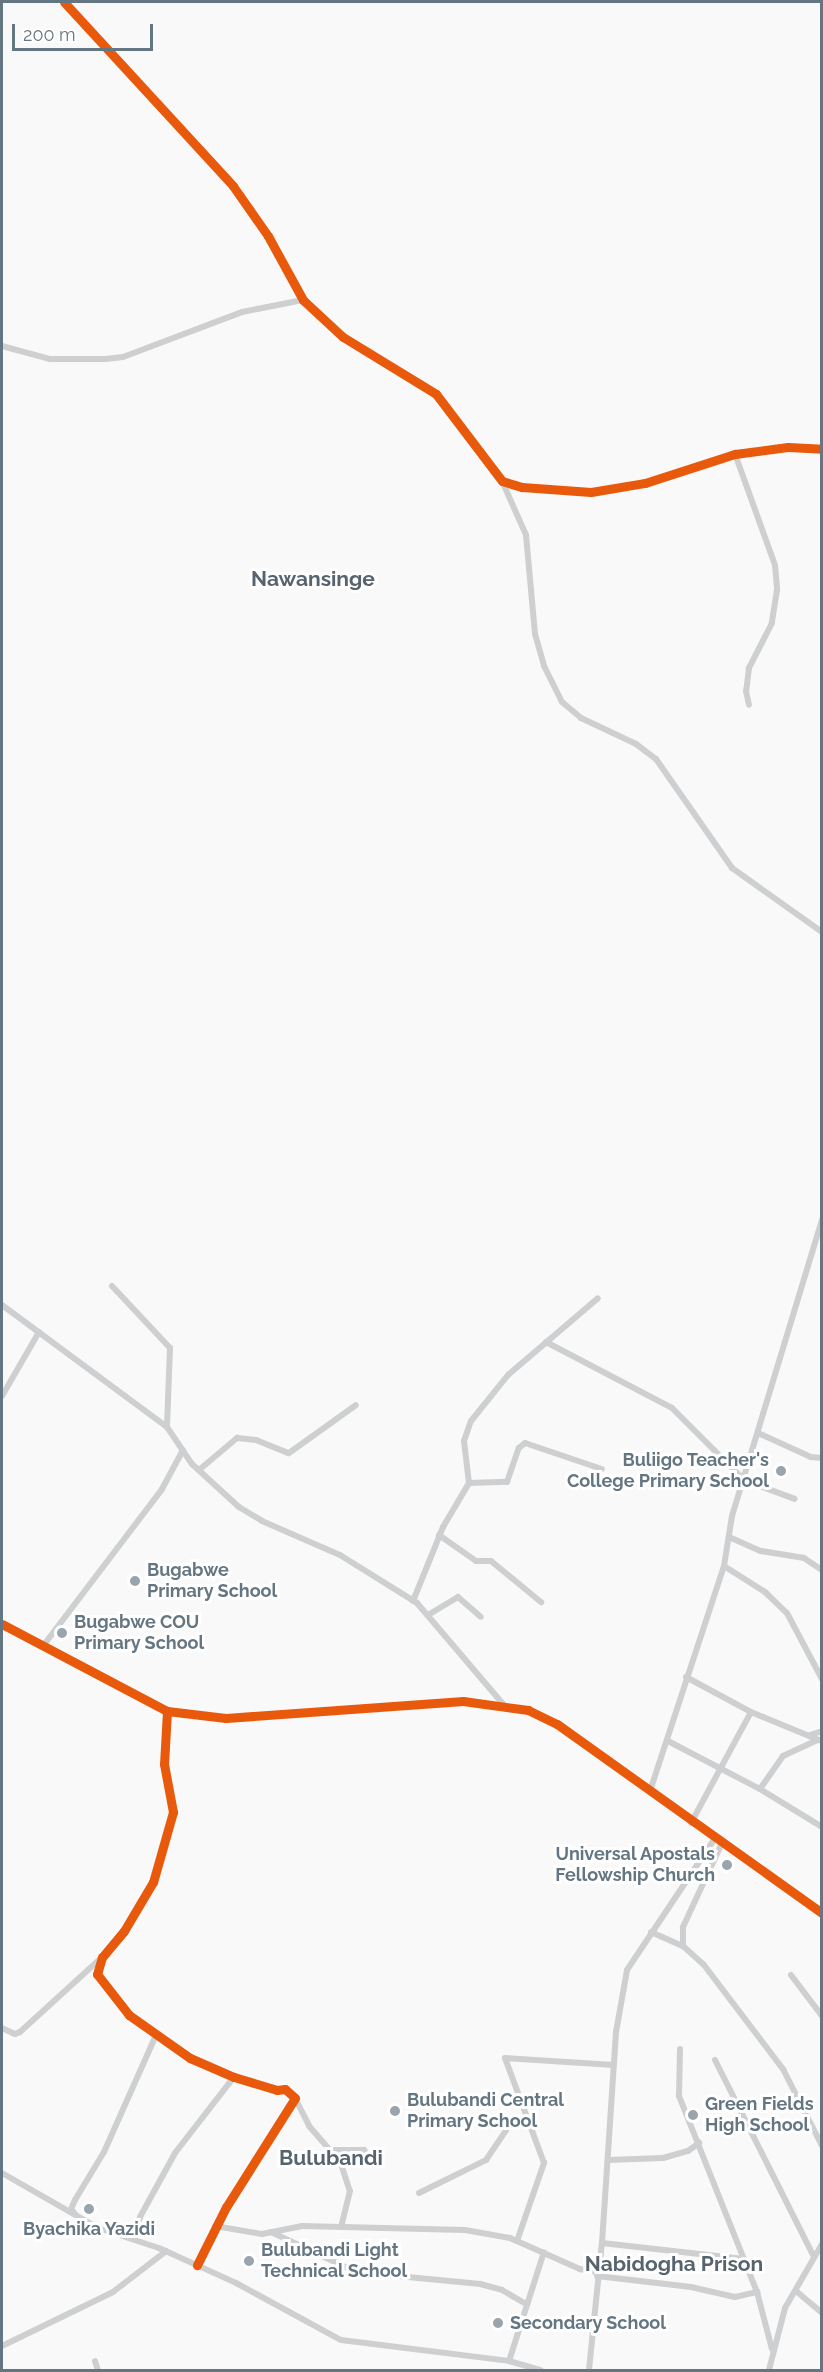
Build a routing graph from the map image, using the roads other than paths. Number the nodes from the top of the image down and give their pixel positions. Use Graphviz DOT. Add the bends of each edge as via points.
graph roads {
  1 [pos="64,2"];
  2 [pos="303,300"];
  3 [pos="2,346"];
  4 [pos="822,449"];
  5 [pos="735,454"];
  6 [pos="502,481"];
  7 [pos="749,705"];
  8 [pos="822,932"];
  9 [pos="822,1220"];
  10 [pos="112,1286"];
  11 [pos="598,1298"];
  12 [pos="2,1305"];
  13 [pos="39,1332"];
  14 [pos="546,1342"];
  15 [pos="2,1396"];
  16 [pos="356,1405"];
  17 [pos="167,1427"];
  18 [pos="758,1432"];
  19 [pos="183,1450"];
  20 [pos="822,1458"];
  21 [pos="602,1468"];
  22 [pos="199,1470"];
  23 [pos="744,1480"];
  24 [pos="470,1483"];
  25 [pos="795,1499"];
  26 [pos="440,1535"];
  27 [pos="729,1537"];
  28 [pos="724,1566"];
  29 [pos="822,1570"];
  30 [pos="413,1600"];
  31 [pos="541,1602"];
  32 [pos="428,1615"];
  33 [pos="481,1617"];
  34 [pos="2,1624"];
  35 [pos="44,1646"];
  36 [pos="686,1677"];
  37 [pos="822,1679"];
  38 [pos="503,1704"];
  39 [pos="166,1712"];
  40 [pos="751,1712"];
  41 [pos="822,1731"];
  42 [pos="810,1735"];
  43 [pos="668,1741"];
  44 [pos="820,1741"];
  45 [pos="720,1767"];
  46 [pos="760,1789"];
  47 [pos="650,1791"];
  48 [pos="691,1822"];
  49 [pos="822,1827"];
  50 [pos="715,1838"];
  51 [pos="722,1843"];
  52 [pos="822,1913"];
  53 [pos="651,1932"];
  54 [pos="683,1946"];
  55 [pos="102,1958"];
  56 [pos="791,1975"];
  57 [pos="822,2016"];
  58 [pos="2,2028"];
  59 [pos="156,2035"];
  60 [pos="680,2049"];
  61 [pos="715,2060"];
  62 [pos="614,2065"];
  63 [pos="234,2077"];
  64 [pos="295,2098"];
  65 [pos="527,2117"];
  66 [pos="699,2143"];
  67 [pos="822,2146"];
  68 [pos="330,2150"];
  69 [pos="608,2160"];
  70 [pos="374,2165"];
  71 [pos="2,2173"];
  72 [pos="418,2193"];
  73 [pos="75,2215"];
  74 [pos="215,2226"];
  75 [pos="340,2226"];
  76 [pos="271,2232"];
  77 [pos="133,2239"];
  78 [pos="517,2241"];
  79 [pos="602,2243"];
  80 [pos="822,2244"];
  81 [pos="166,2251"];
  82 [pos="544,2253"];
  83 [pos="814,2257"];
  84 [pos="744,2259"];
  85 [pos="196,2265"];
  86 [pos="597,2274"];
  87 [pos="796,2290"];
  88 [pos="757,2292"];
  89 [pos="526,2304"];
  90 [pos="822,2313"];
  91 [pos="2,2346"];
  92 [pos="772,2349"];
  93 [pos="94,2361"];
  94 [pos="509,2361"];
  95 [pos="98,2370"];
  96 [pos="541,2370"];
  97 [pos="589,2370"];
  98 [pos="769,2370"];
  1 -- 2 [label="street" via="233,186 264,229"];
  2 -- 3 [label="street" via="242,312 123,357 50,359"];
  2 -- 6 [label="street" via="343,337 436,394"];
  4 -- 5 [label="street" via="788,447"];
  5 -- 6 [label="street" via="645,483 591,492 522,487"];
  5 -- 7 [label="street" via="775,565 777,590 772,623 749,668"];
  6 -- 8 [label="street" via="526,535 535,634 544,666 562,702 581,718 636,744 656,759 732,868"];
  9 -- 18 [label="street"];
  10 -- 17 [label="street" via="170,1348"];
  11 -- 14 [label="street"];
  12 -- 13 [label="street"];
  13 -- 15 [label="street"];
  13 -- 17 [label="street"];
  14 -- 23 [label="street" via="672,1408"];
  14 -- 24 [label="street" via="508,1376 471,1421 464,1441"];
  16 -- 22 [label="street" via="288,1453 256,1440 237,1438"];
  17 -- 19 [label="street"];
  18 -- 20 [label="street" via="811,1457"];
  18 -- 23 [label="street"];
  19 -- 22 [label="street"];
  19 -- 35 [label="street" via="162,1489"];
  21 -- 24 [label="street" via="525,1443 519,1448 507,1482"];
  22 -- 30 [label="street" via="250,1515 340,1555"];
  23 -- 25 [label="street"];
  23 -- 27 [label="street"];
  24 -- 26 [label="street"];
  26 -- 30 [label="street"];
  26 -- 31 [label="street" via="476,1561 491,1561"];
  27 -- 28 [label="street"];
  27 -- 29 [label="street" via="761,1551 804,1558"];
  28 -- 36 [label="street"];
  28 -- 37 [label="street" via="765,1592 787,1613"];
  30 -- 32 [label="street"];
  32 -- 33 [label="street" via="458,1597"];
  32 -- 38 [label="street"];
  34 -- 35 [label="street"];
  35 -- 39 [label="street"];
  36 -- 40 [label="street"];
  36 -- 43 [label="street"];
  38 -- 39 [label="street" via="463,1701 226,1718"];
  38 -- 47 [label="street" via="528,1710 557,1724"];
  39 -- 55 [label="street" via="164,1764 173,1812 153,1882 124,1931"];
  40 -- 42 [label="street"];
  40 -- 45 [label="street"];
  41 -- 42 [label="street"];
  42 -- 44 [label="street"];
  43 -- 45 [label="street"];
  43 -- 47 [label="street"];
  44 -- 46 [label="street" via="783,1756"];
  45 -- 46 [label="street"];
  45 -- 48 [label="street"];
  46 -- 49 [label="street"];
  47 -- 48 [label="street"];
  48 -- 50 [label="street"];
  50 -- 51 [label="street"];
  50 -- 53 [label="street"];
  51 -- 52 [label="street"];
  51 -- 54 [label="street" via="683,1927"];
  53 -- 54 [label="street"];
  53 -- 62 [label="street" via="627,1970"];
  54 -- 67 [label="street" via="704,1965 783,2069"];
  55 -- 58 [label="street" via="65,1987 20,2032 15,2034"];
  55 -- 59 [label="street" via="97,1969 101,1983 129,2015"];
  56 -- 57 [label="street"];
  59 -- 63 [label="street" via="190,2058"];
  59 -- 73 [label="street" via="104,2152 75,2199 71,2209"];
  60 -- 66 [label="street" via="679,2096"];
  61 -- 83 [label="street"];
  62 -- 65 [label="street" via="506,2058"];
  62 -- 69 [label="street"];
  63 -- 64 [label="street" via="285,2089"];
  63 -- 77 [label="street" via="175,2153 140,2217"];
  64 -- 68 [label="street" via="309,2126"];
  64 -- 74 [label="street"];
  65 -- 72 [label="street" via="508,2127 486,2160"];
  65 -- 78 [label="street" via="541,2146 544,2163"];
  66 -- 69 [label="street" via="688,2151 663,2158"];
  66 -- 84 [label="street"];
  68 -- 70 [label="street" via="364,2151"];
  68 -- 75 [label="street" via="341,2164 350,2191"];
  69 -- 79 [label="street"];
  71 -- 73 [label="street"];
  73 -- 77 [label="street"];
  74 -- 76 [label="street"];
  74 -- 85 [label="street"];
  75 -- 76 [label="street" via="302,2226"];
  75 -- 78 [label="street" via="428,2226"];
  76 -- 89 [label="street" via="356,2272 480,2284 502,2290"];
  77 -- 81 [label="street"];
  78 -- 82 [label="street"];
  79 -- 84 [label="street"];
  79 -- 86 [label="street"];
  80 -- 83 [label="street"];
  81 -- 85 [label="street"];
  81 -- 91 [label="street" via="114,2292"];
  82 -- 86 [label="street"];
  82 -- 89 [label="street"];
  83 -- 87 [label="street"];
  84 -- 88 [label="street"];
  85 -- 94 [label="street" via="341,2340"];
  86 -- 88 [label="street" via="735,2297"];
  86 -- 97 [label="street"];
  87 -- 90 [label="street"];
  87 -- 92 [label="street" via="785,2308"];
  88 -- 92 [label="street"];
  89 -- 94 [label="street"];
  92 -- 98 [label="street"];
  93 -- 95 [label="street"];
  94 -- 96 [label="street"];
}
